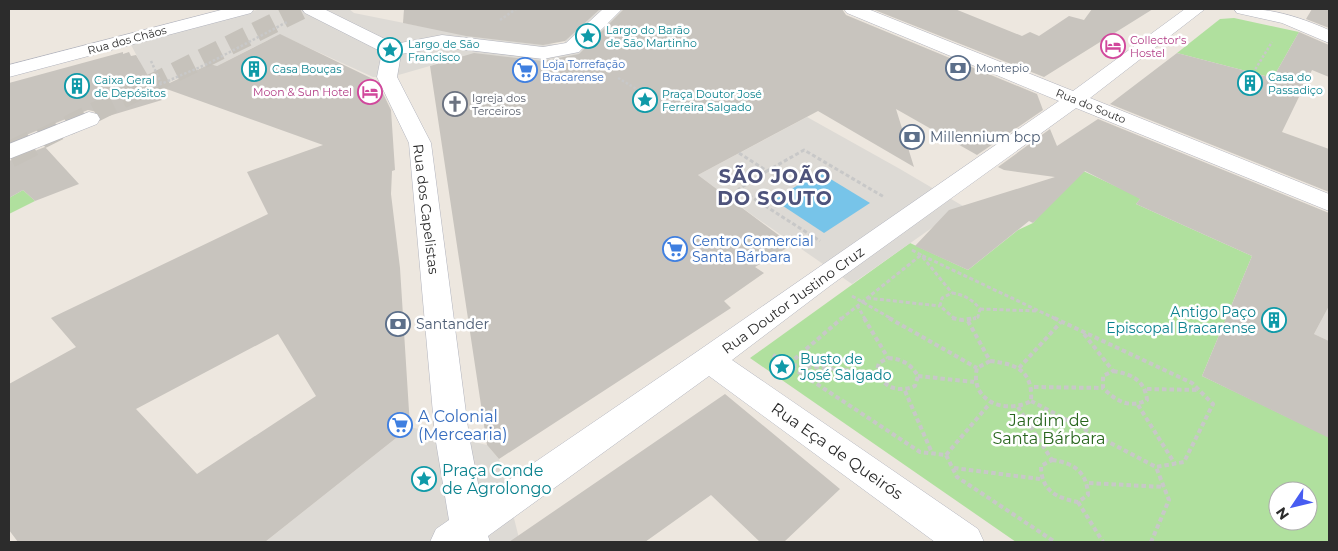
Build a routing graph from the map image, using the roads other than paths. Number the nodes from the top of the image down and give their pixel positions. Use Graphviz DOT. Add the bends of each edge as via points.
graph roads {
  1 [pos="245,9"];
  2 [pos="311,9"];
  3 [pos="614,9"];
  4 [pos="853,9"];
  5 [pos="1196,9"];
  6 [pos="1243,9"];
  7 [pos="1285,14"];
  8 [pos="1329,37"];
  9 [pos="392,50"];
  10 [pos="9,71"];
  11 [pos="1075,99"];
  12 [pos="89,119"];
  13 [pos="9,152"];
  14 [pos="1329,203"];
  15 [pos="709,360"];
  16 [pos="463,537"];
  17 [pos="965,542"];
  1 -- 10 [label="street, Rua dos Chãos"];
  2 -- 9 [label="street"];
  3 -- 9 [label="street" via="576,52 543,53 442,41"];
  4 -- 11 [label="street, Rua do Souto"];
  5 -- 11 [label="street, Rua Doutor Justino Cruz"];
  6 -- 7 [label="street"];
  7 -- 8 [label="street"];
  9 -- 16 [label="street, Rua dos Capelistas" via="387,77 420,143"];
  11 -- 14 [label="street, Rua do Souto"];
  11 -- 15 [label="street, Rua Doutor Justino Cruz"];
  12 -- 13 [label="street"];
  15 -- 16 [label="street, Rua Doutor Justino Cruz" via="509,499"];
  15 -- 17 [label="street, Rua Eça de Queirós"];
}
